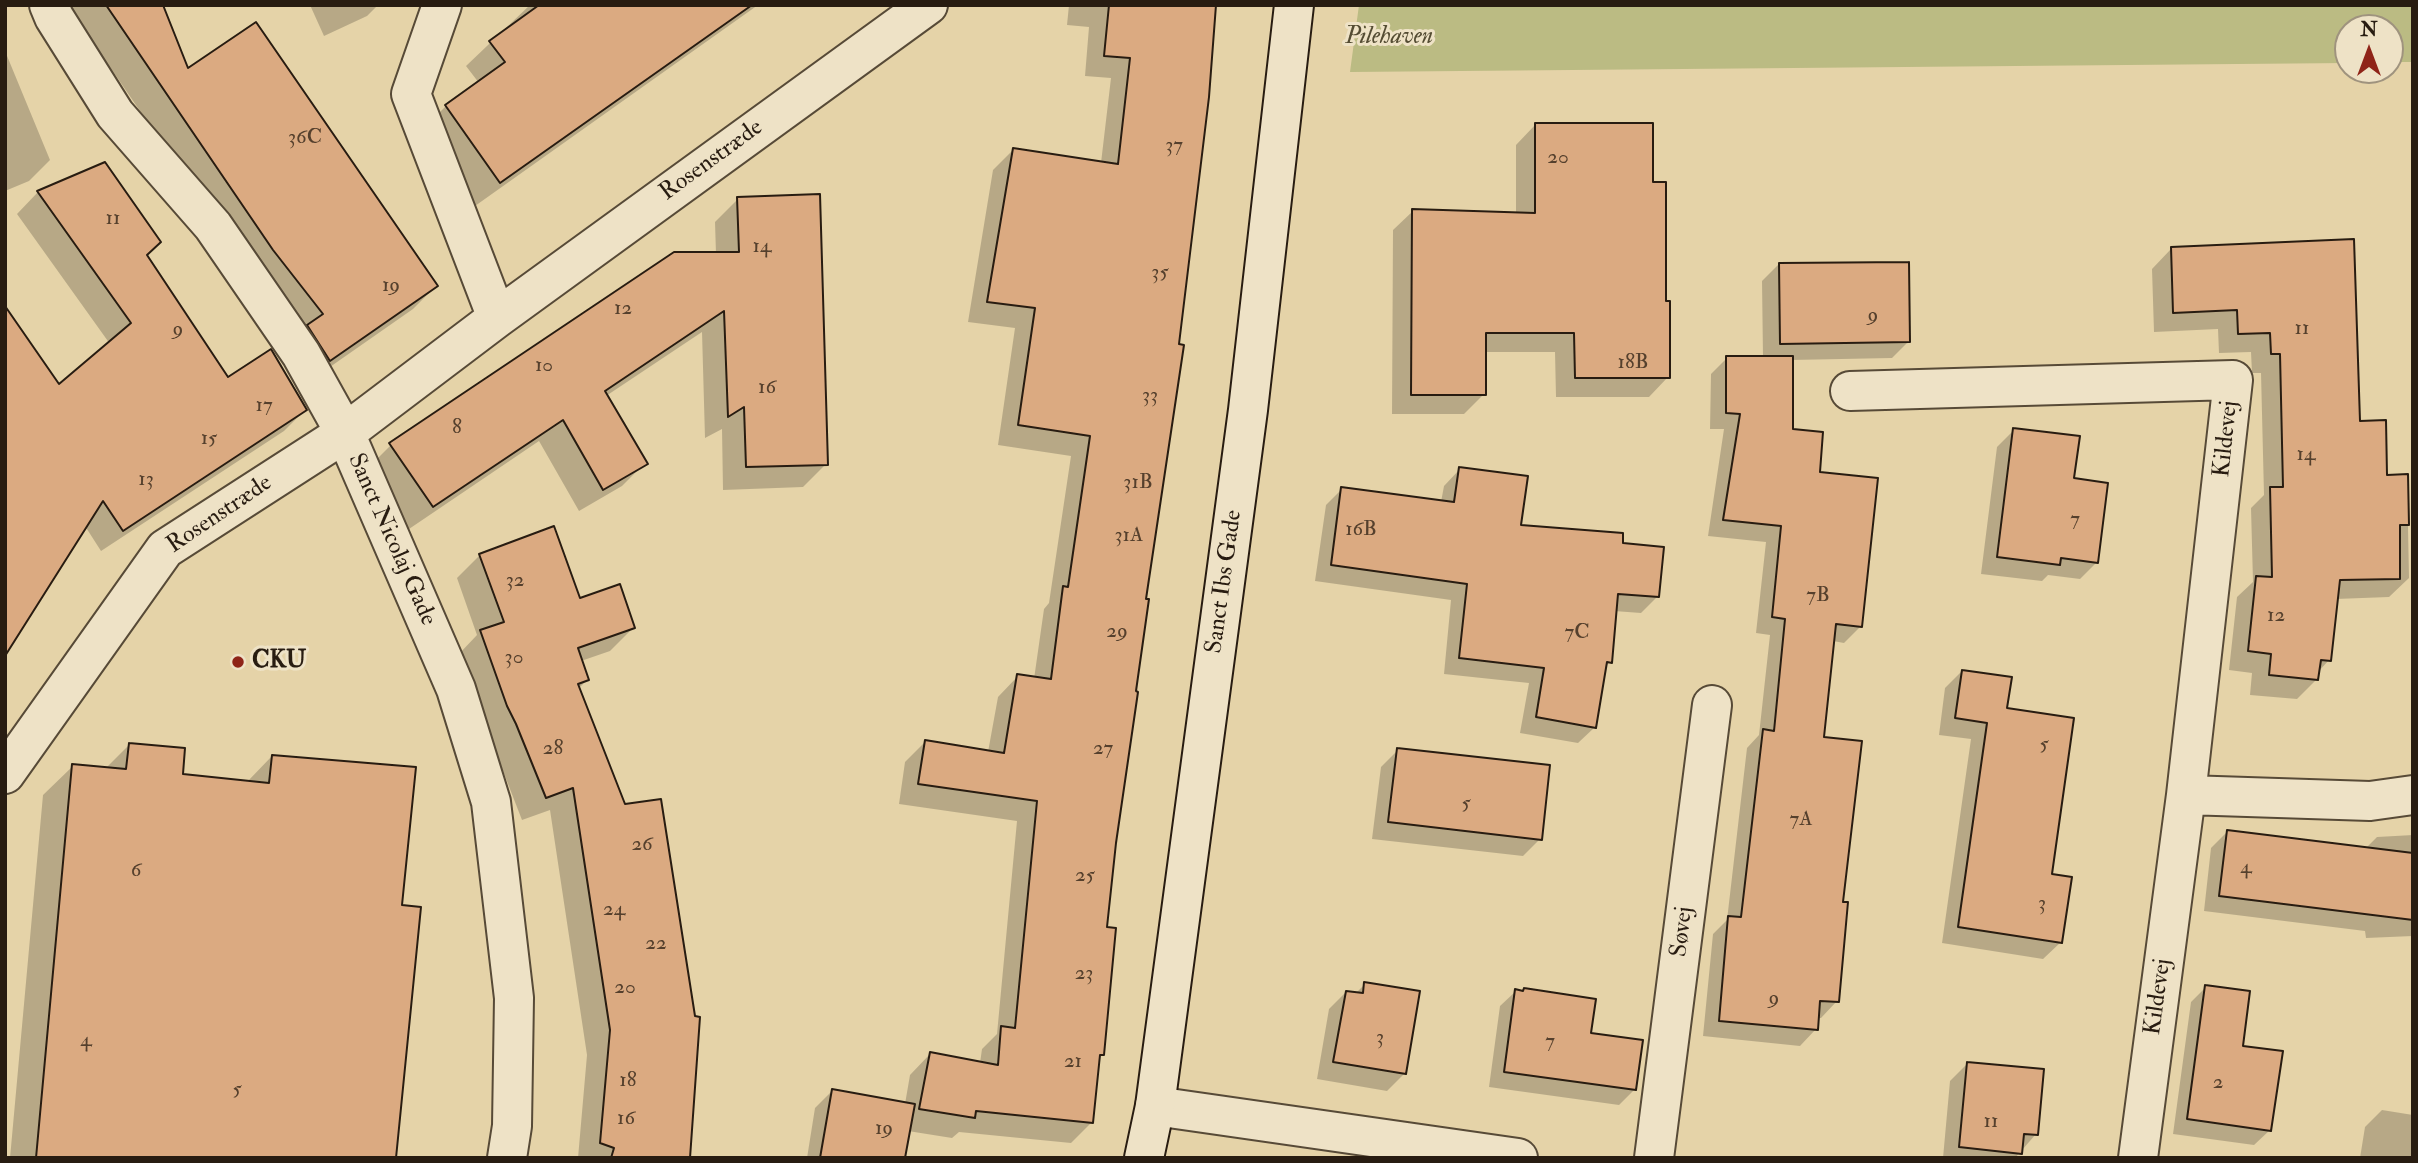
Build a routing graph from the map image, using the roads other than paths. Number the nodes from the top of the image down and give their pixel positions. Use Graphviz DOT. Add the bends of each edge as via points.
graph roads {
  1 [pos="49,5"];
  2 [pos="442,5"];
  3 [pos="928,5"];
  4 [pos="1294,5"];
  5 [pos="496,318"];
  6 [pos="1850,391"];
  7 [pos="345,433"];
  8 [pos="1712,705"];
  9 [pos="5,774"];
  10 [pos="2186,795"];
  11 [pos="2413,795"];
  12 [pos="1154,1106"];
  13 [pos="507,1158"];
  14 [pos="1144,1158"];
  15 [pos="1518,1158"];
  16 [pos="1654,1158"];
  17 [pos="2138,1158"];
  1 -- 7 [label="street, Sanct Nicolaj Gade" via="115,114 213,226 301,354"];
  2 -- 5 [label="street" via="411,94"];
  3 -- 5 [label="street, Rosenstræde"];
  4 -- 12 [label="street, Sanct Ibs Gade" via="1248,411"];
  5 -- 7 [label="street, Rosenstræde"];
  6 -- 10 [label="street, Kildevej" via="2233,380"];
  7 -- 9 [label="street, Rosenstræde" via="165,549"];
  7 -- 13 [label="street, Sanct Nicolaj Gade" via="456,689 491,802 514,998 512,1126"];
  8 -- 16 [label="street, Søvej"];
  10 -- 11 [label="street" via="2370,801"];
  10 -- 17 [label="street, Kildevej"];
  12 -- 14 [label="street, Sanct Ibs Gade"];
  12 -- 15 [label="street"];
}
